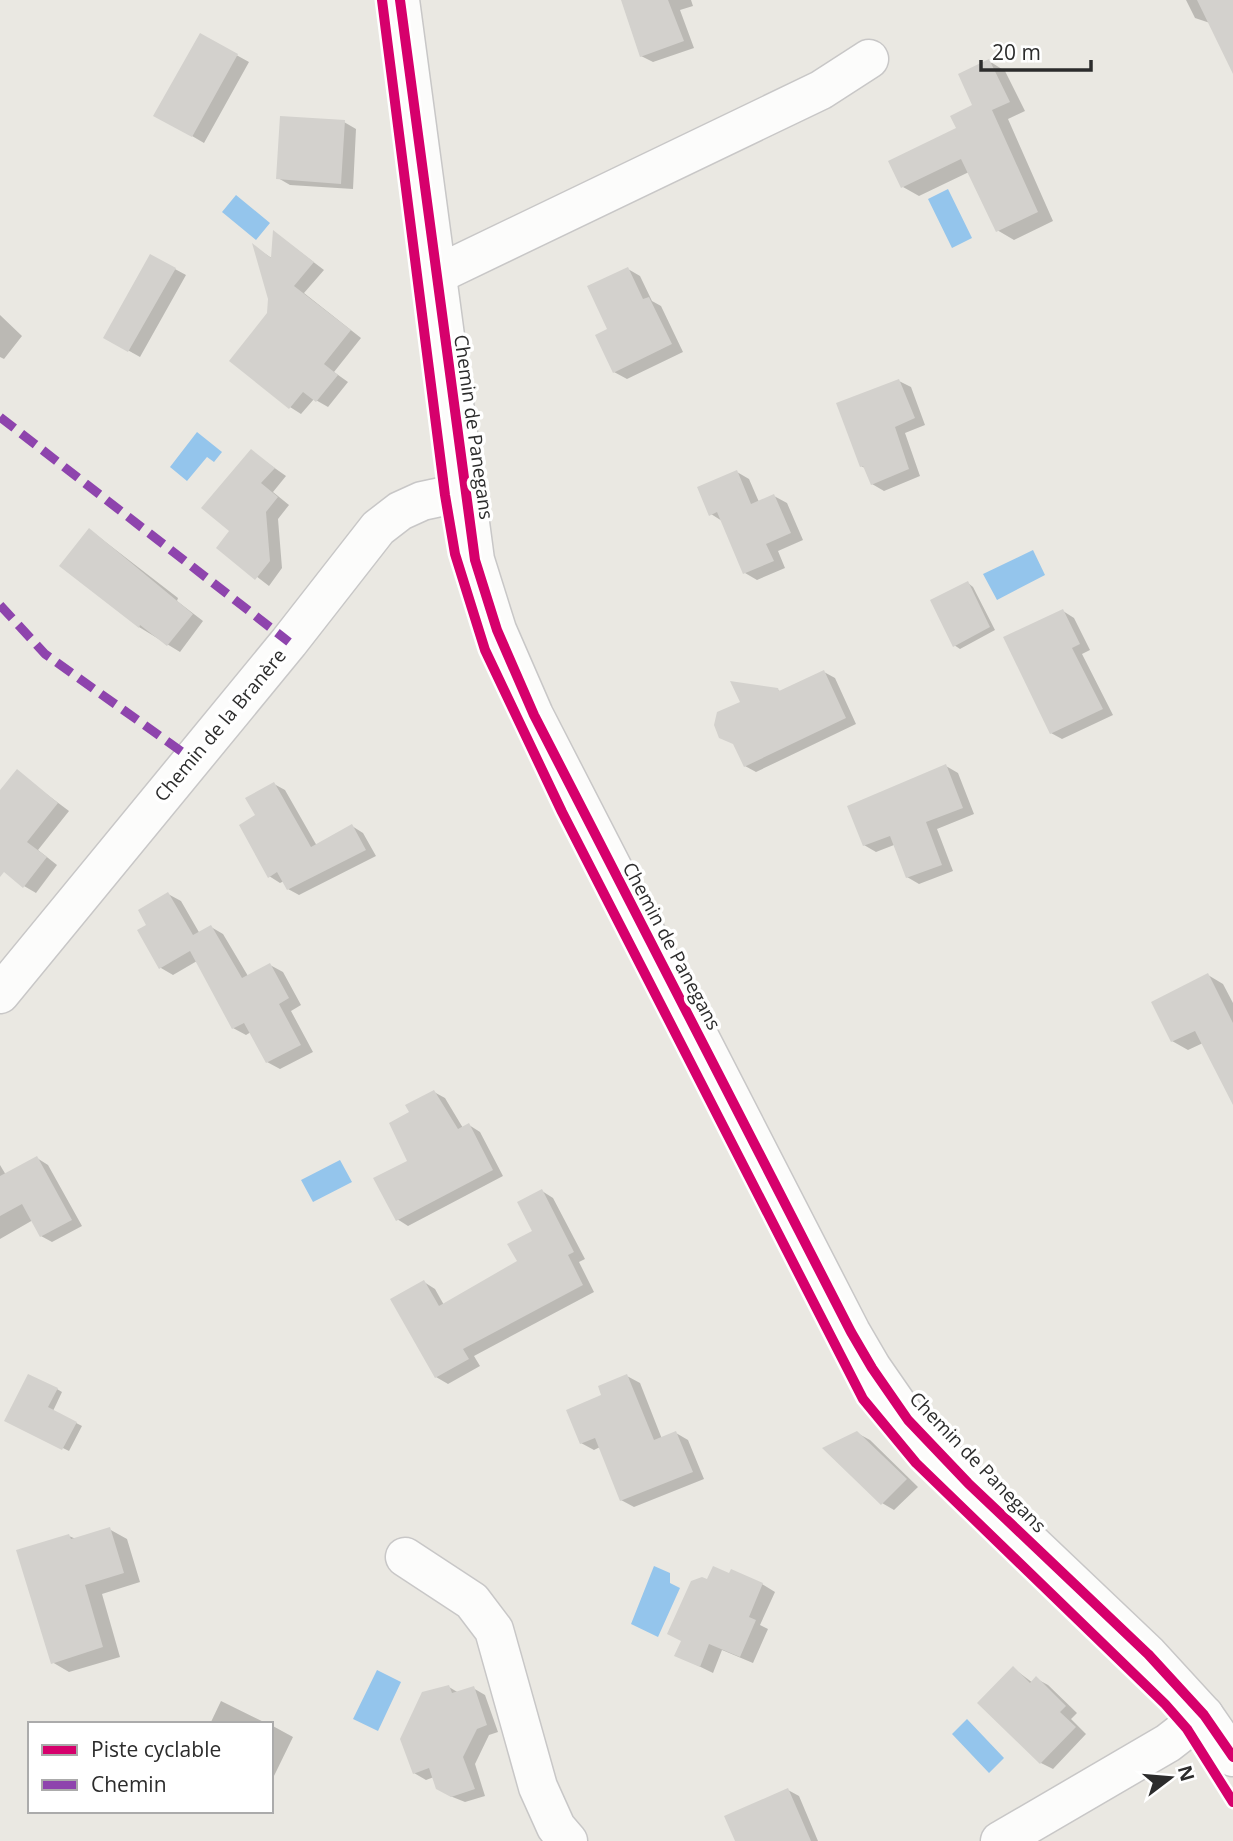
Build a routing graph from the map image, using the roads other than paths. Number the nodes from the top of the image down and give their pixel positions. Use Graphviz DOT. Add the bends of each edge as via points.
graph roads {
  1 [pos="400,0"];
  2 [pos="869,59"];
  3 [pos="436,275"];
  4 [pos="464,492"];
  5 [pos="0,994"];
  6 [pos="405,1557"];
  7 [pos="1204,1715"];
  8 [pos="1233,1757"];
  9 [pos="568,1841"];
  10 [pos="1000,1841"];
  1 -- 3 [label="street, Chemin de Panegans"];
  2 -- 3 [label="street" via="821,90"];
  3 -- 4 [label="street, Chemin de Panegans"];
  4 -- 5 [label="street, Chemin de la Branère" via="422,501 378,528"];
  4 -- 7 [label="street, Chemin de Panegans" via="483,587 534,715 872,1368 908,1420 938,1452 1148,1654"];
  6 -- 9 [label="street" via="472,1601 494,1630 538,1787 556,1827"];
  7 -- 8 [label="street, Chemin de Panegans"];
  7 -- 10 [label="street" via="1168,1743"];
}
